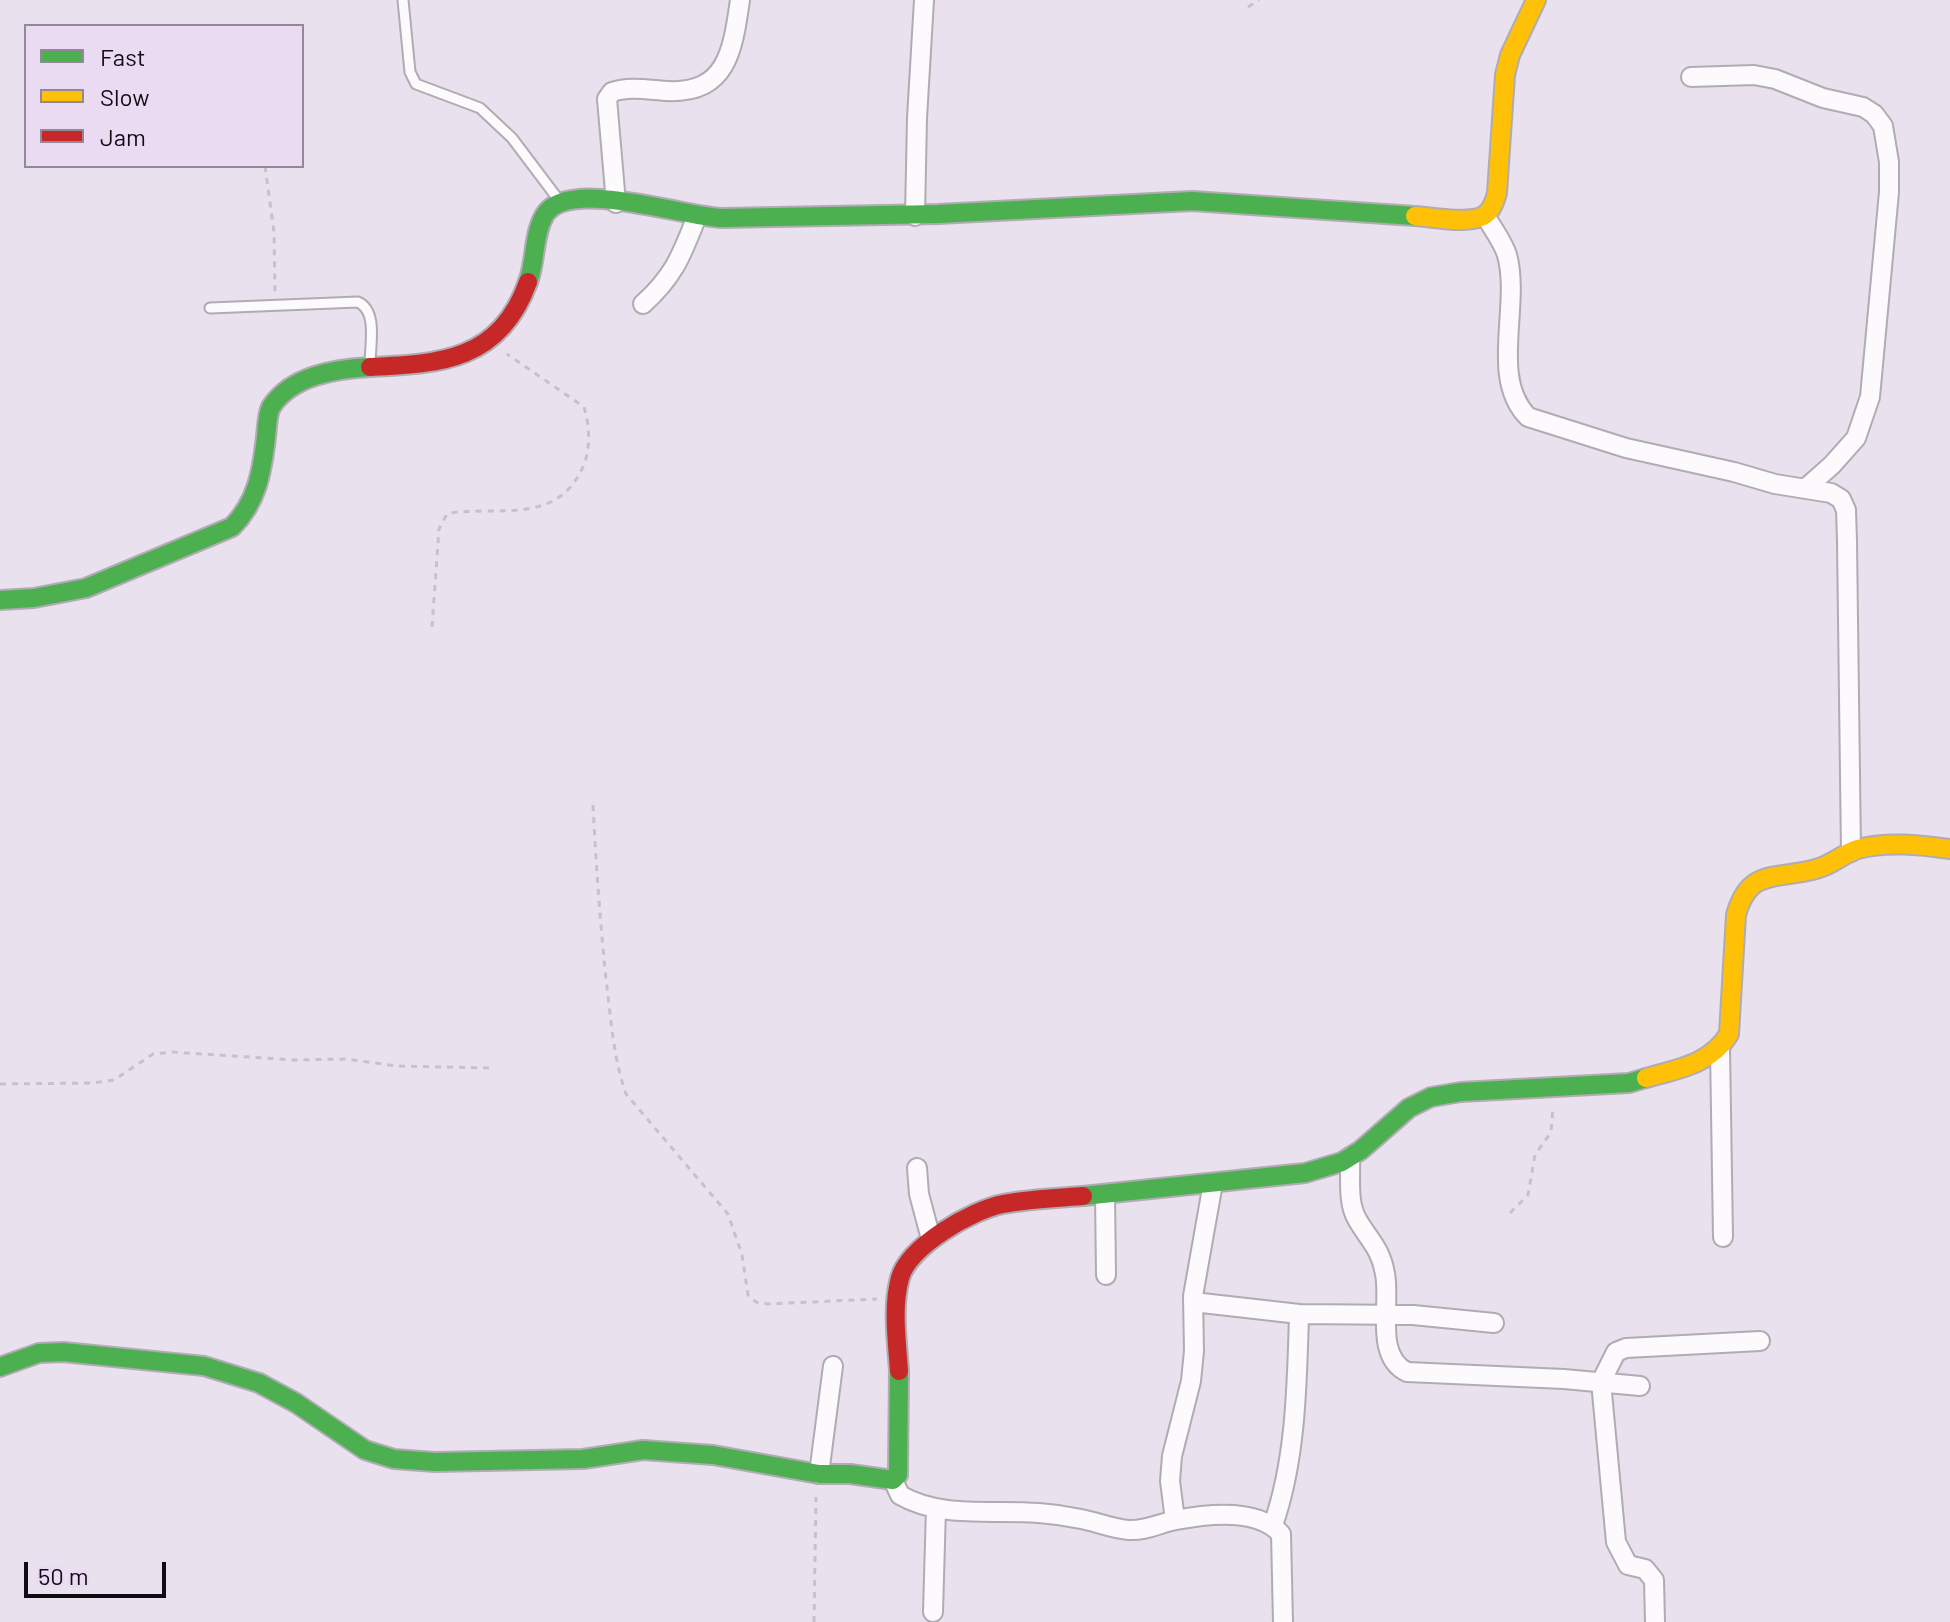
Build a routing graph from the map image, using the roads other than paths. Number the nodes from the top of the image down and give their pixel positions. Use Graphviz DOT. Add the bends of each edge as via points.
graph roads {
  1 [pos="403,0"];
  2 [pos="740,0"];
  3 [pos="924,0"];
  4 [pos="1536,0"];
  5 [pos="1691,77"];
  6 [pos="559,202"];
  7 [pos="616,203"];
  8 [pos="697,216"];
  9 [pos="915,216"];
  10 [pos="1486,217"];
  11 [pos="643,304"];
  12 [pos="210,308"];
  13 [pos="370,367"];
  14 [pos="1806,488"];
  15 [pos="0,600"];
  16 [pos="1950,849"];
  17 [pos="1851,852"];
  18 [pos="1720,1049"];
  19 [pos="1350,1157"];
  20 [pos="917,1168"];
  21 [pos="1213,1183"];
  22 [pos="1105,1194"];
  23 [pos="1723,1237"];
  24 [pos="931,1239"];
  25 [pos="1106,1275"];
  26 [pos="1193,1302"];
  27 [pos="1299,1314"];
  28 [pos="1387,1314"];
  29 [pos="1494,1323"];
  30 [pos="1760,1341"];
  31 [pos="833,1366"];
  32 [pos="0,1367"];
  33 [pos="1601,1382"];
  34 [pos="1640,1386"];
  35 [pos="819,1474"];
  36 [pos="893,1480"];
  37 [pos="936,1508"];
  38 [pos="1175,1520"];
  39 [pos="1273,1525"];
  40 [pos="933,1612"];
  41 [pos="1283,1622"];
  42 [pos="1655,1622"];
  1 -- 6 [label="lane" via="410,72 416,84 480,108 512,138"];
  2 -- 7 [label="street" via="729,51 721,72 711,80 682,92 622,89 607,99"];
  3 -- 9 [label="street"];
  4 -- 10 [label="street" via="1505,75 1497,193"];
  5 -- 14 [label="street" via="1775,79 1863,107 1883,126 1888,205 1870,397 1856,438"];
  6 -- 7 [label="street" via="593,198"];
  6 -- 13 [label="street" via="545,216 531,275 514,314 485,344 446,361"];
  7 -- 8 [label="street"];
  8 -- 9 [label="street"];
  8 -- 11 [label="street" via="665,284"];
  9 -- 10 [label="street" via="1174,201"];
  10 -- 14 [label="street" via="1507,256 1510,387 1528,417 1626,448"];
  12 -- 13 [label="lane" via="363,304 370,316"];
  13 -- 15 [label="street" via="308,379 276,400 270,409 255,500 232,527 86,588"];
  14 -- 17 [label="street" via="1831,493 1846,510"];
  16 -- 17 [label="street" via="1883,846"];
  17 -- 18 [label="street" via="1823,867 1768,876 1751,884 1740,898 1731,1020"];
  18 -- 19 [label="street" via="1696,1064 1629,1083 1431,1097 1409,1108"];
  18 -- 23 [label="street"];
  19 -- 21 [label="street" via="1305,1173"];
  19 -- 28 [label="street" via="1353,1208 1379,1251"];
  20 -- 24 [label="street"];
  21 -- 22 [label="street"];
  21 -- 26 [label="street"];
  22 -- 24 [label="street" via="1000,1204"];
  22 -- 25 [label="street"];
  24 -- 36 [label="street" via="900,1276 898,1475"];
  26 -- 27 [label="street"];
  26 -- 38 [label="street" via="1191,1381 1171,1469"];
  27 -- 28 [label="street"];
  27 -- 39 [label="street" via="1291,1453"];
  28 -- 29 [label="street"];
  28 -- 33 [label="street" via="1389,1354 1396,1367 1407,1372"];
  30 -- 33 [label="street" via="1626,1348 1616,1352"];
  31 -- 35 [label="street"];
  32 -- 35 [label="street" via="39,1353 63,1352 204,1366 259,1383 365,1450 394,1459 583,1459 643,1450 713,1455"];
  33 -- 34 [label="street"];
  33 -- 42 [label="street" via="1616,1542 1628,1565 1645,1569 1654,1580"];
  35 -- 36 [label="street"];
  36 -- 37 [label="street" via="900,1495"];
  37 -- 38 [label="street" via="1038,1513 1128,1530"];
  37 -- 40 [label="street"];
  38 -- 39 [label="street" via="1233,1516"];
  39 -- 41 [label="street" via="1283,1544"];
}
